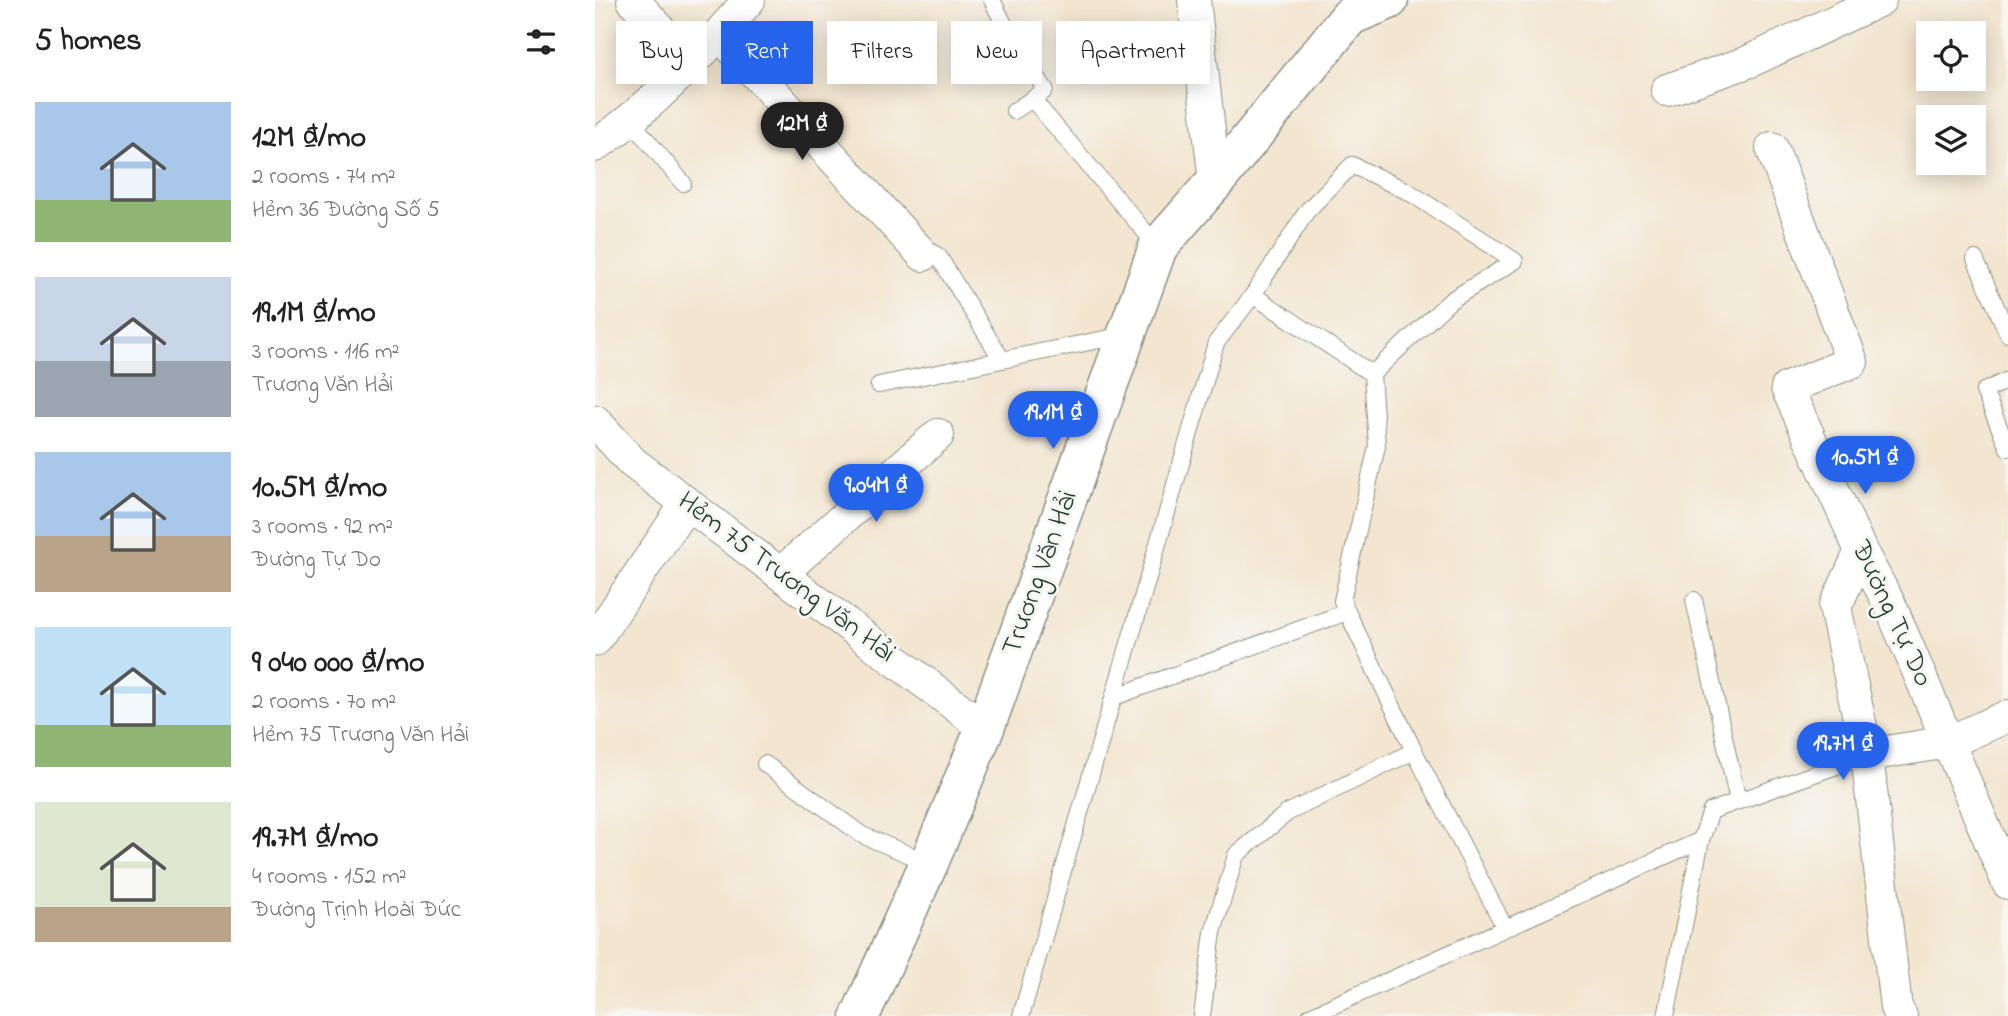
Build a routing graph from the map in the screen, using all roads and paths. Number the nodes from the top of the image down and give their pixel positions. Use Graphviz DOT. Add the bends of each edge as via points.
graph roads {
  1 [pos="633,0"];
  2 [pos="749,0"];
  3 [pos="992,0"];
  4 [pos="1194,0"];
  5 [pos="1389,0"];
  6 [pos="1881,0"];
  7 [pos="1347,8"];
  8 [pos="652,21"];
  9 [pos="719,34"];
  10 [pos="707,46"];
  11 [pos="668,84"];
  12 [pos="1667,90"];
  13 [pos="1033,100"];
  14 [pos="1014,111"];
  15 [pos="630,120"];
  16 [pos="595,146"];
  17 [pos="1772,148"];
  18 [pos="1215,182"];
  19 [pos="683,183"];
  20 [pos="1158,247"];
  21 [pos="923,254"];
  22 [pos="1975,260"];
  23 [pos="1253,295"];
  24 [pos="1126,334"];
  25 [pos="2008,334"];
  26 [pos="1002,360"];
  27 [pos="1372,374"];
  28 [pos="2008,380"];
  29 [pos="879,385"];
  30 [pos="595,421"];
  31 [pos="938,435"];
  32 [pos="2008,448"];
  33 [pos="687,503"];
  34 [pos="1861,551"];
  35 [pos="780,574"];
  36 [pos="1693,600"];
  37 [pos="1347,612"];
  38 [pos="598,627"];
  39 [pos="1114,697"];
  40 [pos="2008,716"];
  41 [pos="985,727"];
  42 [pos="1949,742"];
  43 [pos="1414,751"];
  44 [pos="1867,755"];
  45 [pos="765,764"];
  46 [pos="1738,801"];
  47 [pos="1701,840"];
  48 [pos="929,863"];
  49 [pos="2008,883"];
  50 [pos="1505,928"];
  51 [pos="860,1016"];
  52 [pos="1021,1016"];
  53 [pos="1202,1016"];
  54 [pos="1310,1016"];
  55 [pos="1667,1016"];
  56 [pos="1901,1016"];
  1 -- 8 [label="street"];
  2 -- 9 [label="street"];
  3 -- 13 [label="lane" via="1045,89"];
  4 -- 18 [label="street"];
  5 -- 7 [label="street, Trương Văn Hải"];
  6 -- 12 [label="street" via="1748,62"];
  7 -- 18 [label="street, Trương Văn Hải"];
  9 -- 10 [label="street"];
  9 -- 21 [label="street"];
  11 -- 15 [label="street"];
  13 -- 14 [label="lane"];
  13 -- 20 [label="lane"];
  15 -- 16 [label="street"];
  15 -- 19 [label="lane"];
  17 -- 34 [label="street, Đường Tự Do" via="1852,362 1787,388"];
  18 -- 20 [label="street, Trương Văn Hải"];
  20 -- 24 [label="street, Trương Văn Hải"];
  21 -- 26 [label="lane" via="939,257"];
  22 -- 25 [label="lane"];
  23 -- 27 [label="lane"];
  23 -- 27 [label="lane" via="1307,211 1352,165 1409,192 1515,261 1451,300"];
  23 -- 39 [label="lane" via="1216,343"];
  24 -- 26 [label="lane"];
  24 -- 41 [label="street, Trương Văn Hải"];
  26 -- 29 [label="lane"];
  27 -- 37 [label="lane" via="1377,446 1342,601"];
  28 -- 32 [label="lane" via="1984,391"];
  30 -- 33 [label="street, Hẻm 75 Trương Văn Hải" via="632,462"];
  31 -- 35 [label="street"];
  33 -- 35 [label="street, Hẻm 75 Trương Văn Hải"];
  33 -- 38 [label="street"];
  34 -- 42 [label="street, Đường Tự Do" via="1890,605"];
  34 -- 44 [label="street" via="1835,607"];
  35 -- 41 [label="street, Hẻm 75 Trương Văn Hải"];
  36 -- 46 [label="lane"];
  37 -- 39 [label="lane"];
  37 -- 43 [label="lane"];
  39 -- 52 [label="lane"];
  40 -- 42 [label="street"];
  41 -- 48 [label="street, Trương Văn Hải"];
  42 -- 44 [label="street"];
  42 -- 49 [label="street, Đường Tự Do"];
  43 -- 50 [label="lane"];
  43 -- 53 [label="lane" via="1287,813 1236,855 1213,932"];
  44 -- 46 [label="lane"];
  44 -- 56 [label="street" via="1896,1007"];
  45 -- 48 [label="lane" via="862,835"];
  46 -- 47 [label="lane" via="1711,811"];
  47 -- 50 [label="lane"];
  47 -- 55 [label="lane"];
  48 -- 51 [label="street, Trương Văn Hải"];
  50 -- 54 [label="lane"];
}
